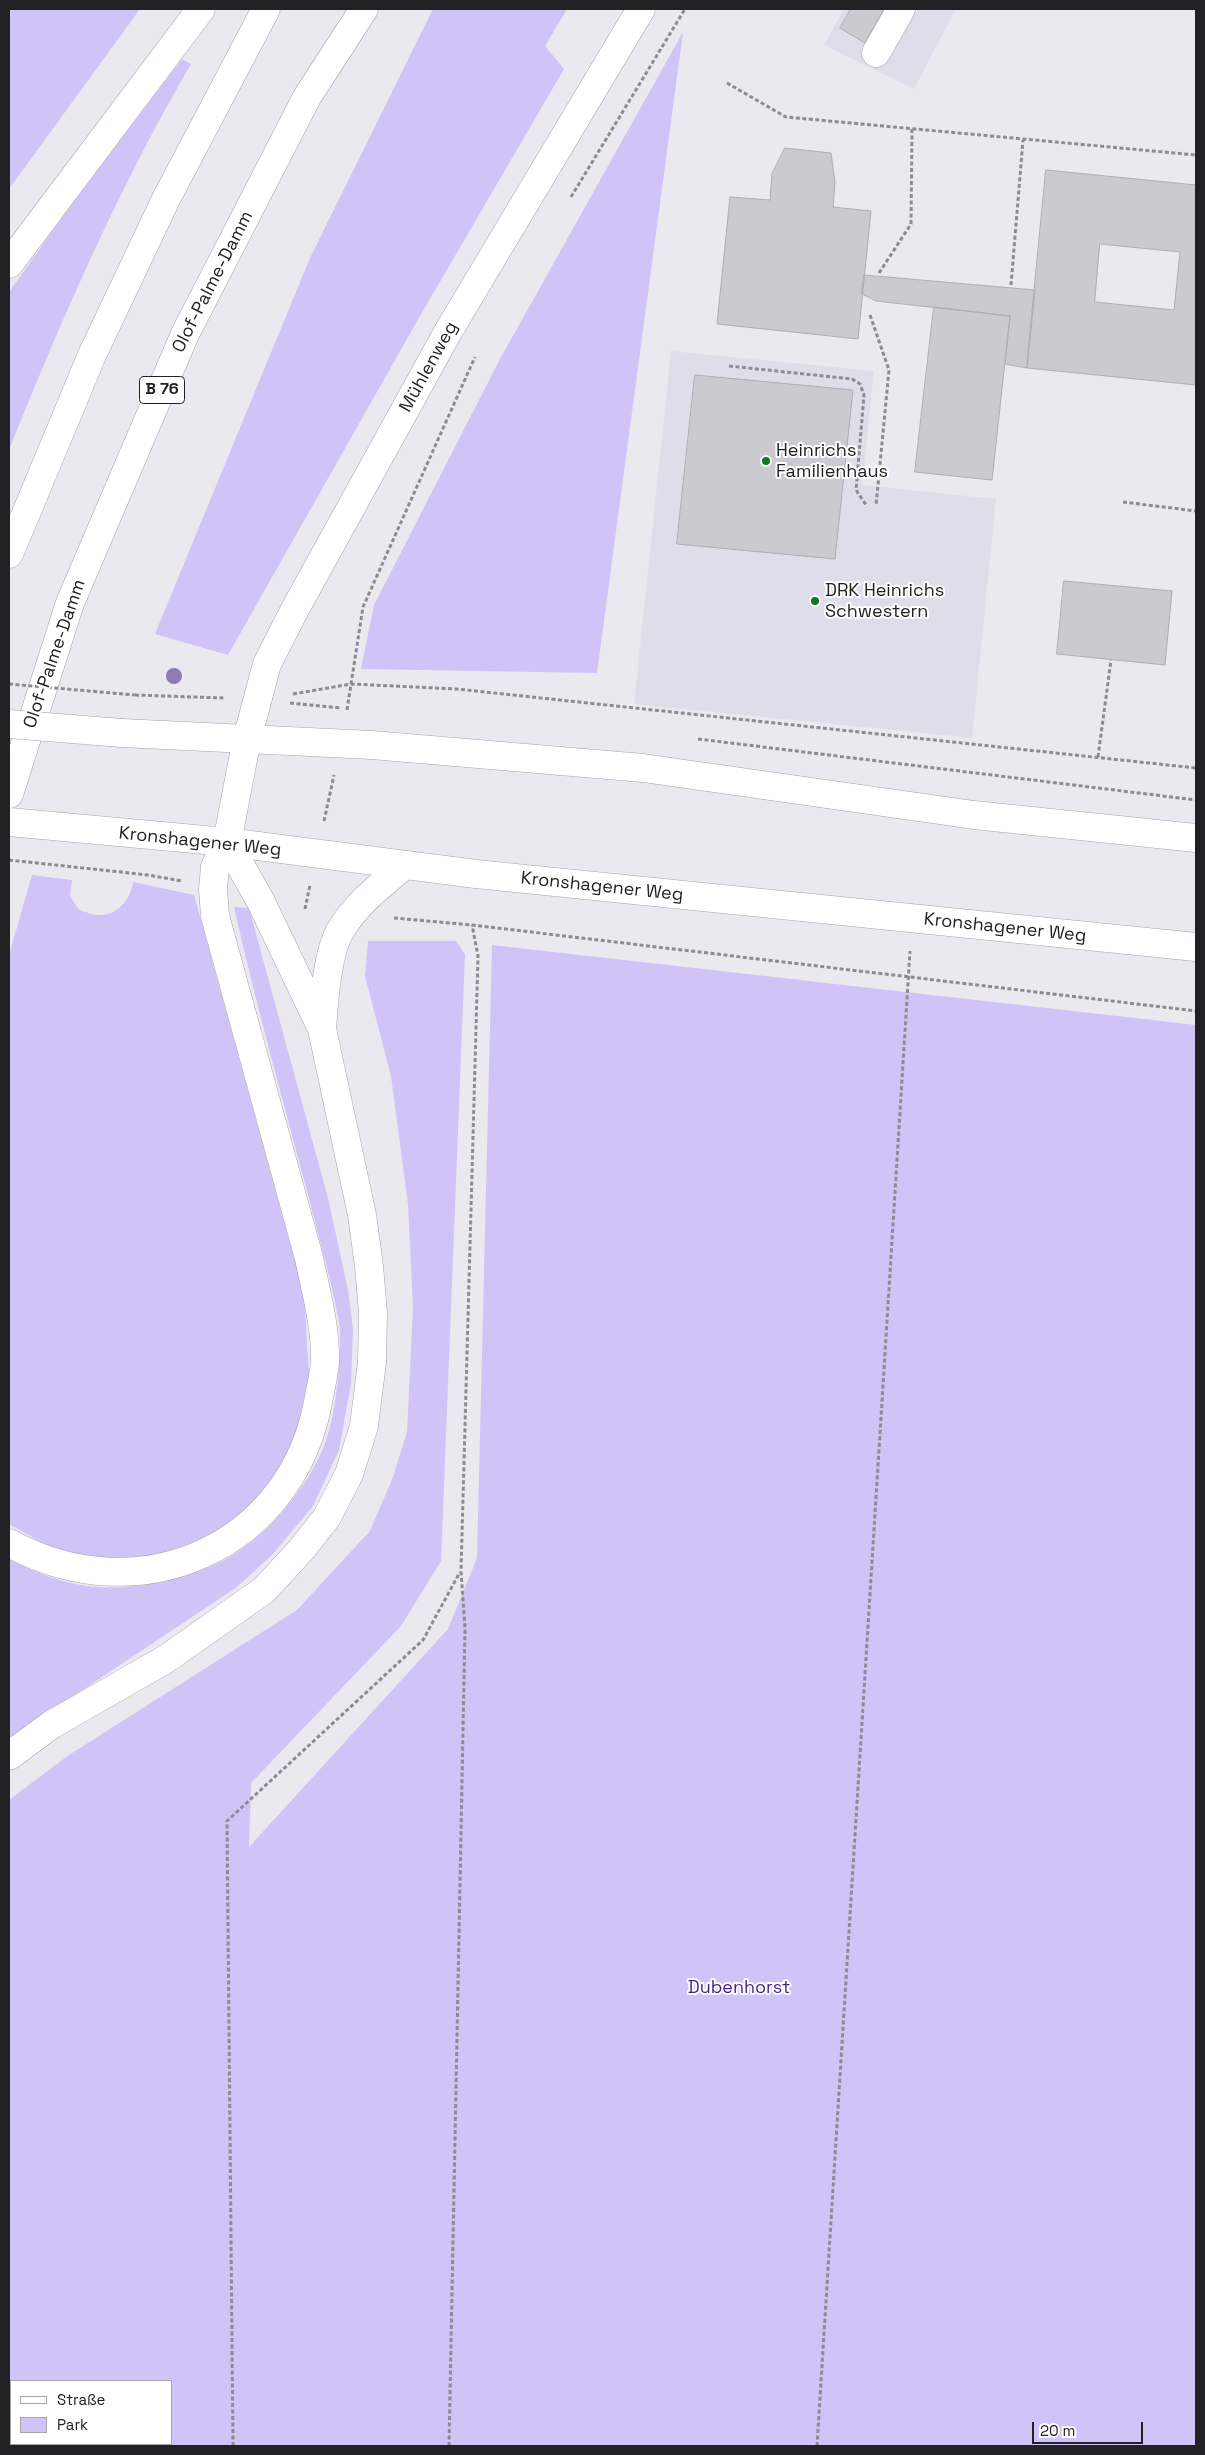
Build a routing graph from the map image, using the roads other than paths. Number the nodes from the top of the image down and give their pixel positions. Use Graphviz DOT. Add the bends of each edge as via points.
graph roads {
  1 [pos="201,9"];
  2 [pos="266,9"];
  3 [pos="364,9"];
  4 [pos="641,9"];
  5 [pos="900,9"];
  6 [pos="876,53"];
  7 [pos="9,264"];
  8 [pos="9,554"];
  9 [pos="9,724"];
  10 [pos="247,739"];
  11 [pos="9,794"];
  12 [pos="9,822"];
  13 [pos="1196,838"];
  14 [pos="228,842"];
  15 [pos="405,864"];
  16 [pos="1196,948"];
  17 [pos="322,1029"];
  18 [pos="9,1543"];
  19 [pos="9,1756"];
  1 -- 7 [label="main road"];
  2 -- 8 [label="main road" via="166,198 108,320"];
  3 -- 11 [label="main road, Olof-Palme-Damm / B 76" via="307,97 185,334 70,603"];
  4 -- 10 [label="main road, Mühlenweg" via="435,355 294,611 267,664"];
  5 -- 6 [label="main road"];
  9 -- 10 [label="main road, bridge"];
  10 -- 13 [label="main road" via="643,768 974,815"];
  10 -- 14 [label="main road, Mühlenweg"];
  12 -- 14 [label="main road, Kronshagener Weg"];
  14 -- 15 [label="main road, Kronshagener Weg"];
  14 -- 17 [label="main road" via="260,900"];
  14 -- 18 [label="main road, Mühlenweg" via="215,867 216,916 309,1258 320,1310 325,1363 316,1416 304,1452 283,1487 258,1516 230,1539 198,1556 165,1568 120,1573 75,1568 30,1554"];
  15 -- 16 [label="main road, Kronshagener Weg"];
  15 -- 17 [label="main road" via="376,889 340,932 327,981"];
  17 -- 19 [label="main road" via="362,1215 374,1313 364,1426 349,1474 327,1517 302,1550 264,1590 166,1659 51,1725"];
}
